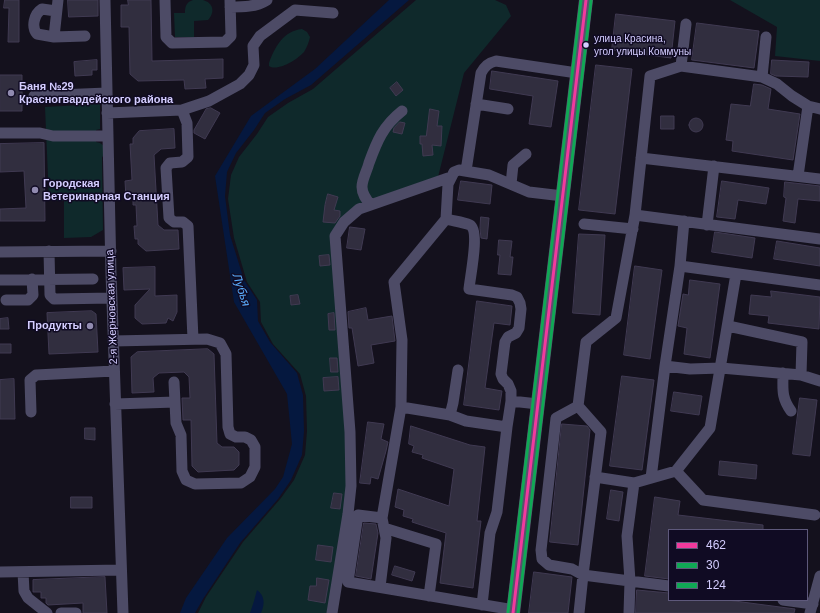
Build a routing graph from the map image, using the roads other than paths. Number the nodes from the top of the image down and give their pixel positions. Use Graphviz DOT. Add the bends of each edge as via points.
graph roads {
  1 [pos="104,0"];
  2 [pos="165,0"];
  3 [pos="267,0"];
  4 [pos="586,0"];
  5 [pos="230,3"];
  6 [pos="57,5"];
  7 [pos="333,13"];
  8 [pos="686,24"];
  9 [pos="84,36"];
  10 [pos="54,37"];
  11 [pos="766,37"];
  12 [pos="681,66"];
  13 [pos="577,73"];
  14 [pos="762,76"];
  15 [pos="107,93"];
  16 [pos="34,96"];
  17 [pos="476,104"];
  18 [pos="808,106"];
  19 [pos="508,109"];
  20 [pos="820,109"];
  21 [pos="182,110"];
  22 [pos="402,111"];
  23 [pos="107,113"];
  24 [pos="0,133"];
  25 [pos="108,136"];
  26 [pos="526,154"];
  27 [pos="641,158"];
  28 [pos="714,166"];
  29 [pos="466,171"];
  30 [pos="798,176"];
  31 [pos="451,177"];
  32 [pos="820,179"];
  33 [pos="511,184"];
  34 [pos="563,196"];
  35 [pos="370,204"];
  36 [pos="635,215"];
  37 [pos="446,219"];
  38 [pos="684,222"];
  39 [pos="584,224"];
  40 [pos="707,224"];
  41 [pos="633,229"];
  42 [pos="820,239"];
  43 [pos="49,251"];
  44 [pos="110,251"];
  45 [pos="0,252"];
  46 [pos="680,266"];
  47 [pos="736,274"];
  48 [pos="32,279"];
  49 [pos="50,279"];
  50 [pos="93,279"];
  51 [pos="0,280"];
  52 [pos="820,285"];
  53 [pos="112,298"];
  54 [pos="6,300"];
  55 [pos="728,326"];
  56 [pos="193,339"];
  57 [pos="113,341"];
  58 [pos="665,366"];
  59 [pos="721,368"];
  60 [pos="458,370"];
  61 [pos="114,372"];
  62 [pos="783,373"];
  63 [pos="801,375"];
  64 [pos="820,381"];
  65 [pos="174,382"];
  66 [pos="511,401"];
  67 [pos="175,402"];
  68 [pos="115,404"];
  69 [pos="538,404"];
  70 [pos="578,406"];
  71 [pos="401,407"];
  72 [pos="791,411"];
  73 [pos="31,412"];
  74 [pos="450,416"];
  75 [pos="507,427"];
  76 [pos="676,471"];
  77 [pos="595,477"];
  78 [pos="651,478"];
  79 [pos="634,483"];
  80 [pos="815,514"];
  81 [pos="383,523"];
  82 [pos="121,570"];
  83 [pos="0,572"];
  84 [pos="23,572"];
  85 [pos="583,575"];
  86 [pos="820,576"];
  87 [pos="630,581"];
  88 [pos="668,586"];
  89 [pos="380,587"];
  90 [pos="429,596"];
  91 [pos="786,601"];
  92 [pos="482,605"];
  93 [pos="811,608"];
  94 [pos="513,612"];
  95 [pos="47,613"];
  96 [pos="61,613"];
  97 [pos="76,613"];
  98 [pos="123,613"];
  99 [pos="332,613"];
  100 [pos="579,613"];
  101 [pos="629,613"];
  1 -- 15 [label="street, 2-я Жерновская улица"];
  2 -- 5 [label="street" via="166,38 172,43 225,42 230,36"];
  3 -- 5 [label="street" via="248,6"];
  4 -- 13 [label="main road"];
  6 -- 10 [label="street"];
  6 -- 10 [label="street" via="38,11 35,16 34,29 37,34"];
  7 -- 21 [label="street" via="295,10 260,36 253,46 254,65 240,84 209,101"];
  8 -- 12 [label="street"];
  9 -- 10 [label="street"];
  11 -- 14 [label="street"];
  12 -- 14 [label="street"];
  12 -- 27 [label="street" via="650,76"];
  13 -- 17 [label="street" via="496,61 485,67 481,73"];
  13 -- 34 [label="main road"];
  14 -- 18 [label="street"];
  15 -- 16 [label="street"];
  15 -- 23 [label="street, 2-я Жерновская улица"];
  17 -- 19 [label="street"];
  17 -- 29 [label="street"];
  18 -- 20 [label="street"];
  18 -- 30 [label="street"];
  21 -- 23 [label="street"];
  21 -- 56 [label="street" via="187,123 188,157 182,162 170,163 166,168 168,218 188,226"];
  22 -- 35 [label="street" via="391,120 379,138 364,177 364,197"];
  23 -- 25 [label="street, 2-я Жерновская улица"];
  24 -- 25 [label="street"];
  25 -- 44 [label="street, 2-я Жерновская улица"];
  26 -- 33 [label="street" via="513,165"];
  27 -- 28 [label="street"];
  27 -- 36 [label="street"];
  28 -- 30 [label="street"];
  28 -- 40 [label="street"];
  29 -- 31 [label="street" via="459,170"];
  29 -- 33 [label="street" via="489,175"];
  30 -- 32 [label="street"];
  31 -- 35 [label="street"];
  31 -- 37 [label="street" via="448,184"];
  33 -- 34 [label="street" via="529,192"];
  34 -- 69 [label="main road"];
  35 -- 99 [label="street" via="350,216 335,236 350,432 351,486"];
  36 -- 38 [label="street"];
  36 -- 41 [label="street"];
  37 -- 66 [label="street" via="474,229 469,289 512,294 520,303 519,328 505,342 501,374 511,391"];
  37 -- 71 [label="street" via="394,282 402,340"];
  38 -- 40 [label="street"];
  38 -- 46 [label="street"];
  39 -- 41 [label="street"];
  40 -- 42 [label="street"];
  41 -- 70 [label="street" via="616,318 586,342"];
  43 -- 44 [label="street"];
  43 -- 45 [label="street"];
  43 -- 49 [label="street"];
  44 -- 53 [label="street, 2-я Жерновская улица"];
  46 -- 47 [label="street"];
  46 -- 58 [label="street"];
  47 -- 52 [label="street"];
  47 -- 55 [label="street"];
  48 -- 49 [label="street"];
  48 -- 51 [label="street"];
  48 -- 54 [label="street" via="33,295 28,300"];
  49 -- 50 [label="street"];
  49 -- 53 [label="street" via="50,295 54,299"];
  53 -- 57 [label="street, 2-я Жерновская улица"];
  55 -- 59 [label="street"];
  55 -- 63 [label="street" via="802,342"];
  56 -- 57 [label="street"];
  56 -- 67 [label="street" via="207,339 220,343 226,354 228,427 230,434 251,440 255,447 255,466 250,477 241,483 195,484 186,480 182,471 181,435 176,423"];
  57 -- 61 [label="street, 2-я Жерновская улица"];
  58 -- 59 [label="street" via="690,369"];
  58 -- 78 [label="street"];
  59 -- 62 [label="street"];
  59 -- 76 [label="street" via="710,428"];
  60 -- 74 [label="street"];
  61 -- 68 [label="street, 2-я Жерновская улица"];
  61 -- 73 [label="street" via="36,374 30,380"];
  62 -- 63 [label="street"];
  62 -- 72 [label="street" via="782,393"];
  63 -- 64 [label="street"];
  65 -- 67 [label="street"];
  66 -- 69 [label="street"];
  66 -- 75 [label="street"];
  67 -- 68 [label="street"];
  68 -- 82 [label="street, 2-я Жерновская улица"];
  69 -- 94 [label="main road"];
  70 -- 77 [label="street" via="601,432"];
  70 -- 85 [label="street" via="556,418 541,550 542,559 549,565 572,569"];
  71 -- 74 [label="street"];
  71 -- 81 [label="street"];
  74 -- 75 [label="street"];
  75 -- 92 [label="street" via="497,512 490,533"];
  76 -- 78 [label="street"];
  76 -- 80 [label="street" via="703,500"];
  77 -- 79 [label="street"];
  77 -- 85 [label="street"];
  78 -- 79 [label="street"];
  79 -- 87 [label="street" via="627,536"];
  81 -- 89 [label="street" via="386,538"];
  81 -- 89 [label="street" via="358,515 348,582"];
  81 -- 90 [label="street" via="436,544"];
  82 -- 84 [label="street"];
  82 -- 98 [label="street, 2-я Жерновская улица"];
  83 -- 84 [label="street"];
  84 -- 95 [label="street" via="24,591 28,598"];
  85 -- 87 [label="street"];
  85 -- 100 [label="street"];
  86 -- 93 [label="street"];
  87 -- 88 [label="street"];
  87 -- 101 [label="street"];
  89 -- 90 [label="street"];
  90 -- 92 [label="street"];
  91 -- 93 [label="street"];
  92 -- 94 [label="street"];
  96 -- 97 [label="street"];
}
